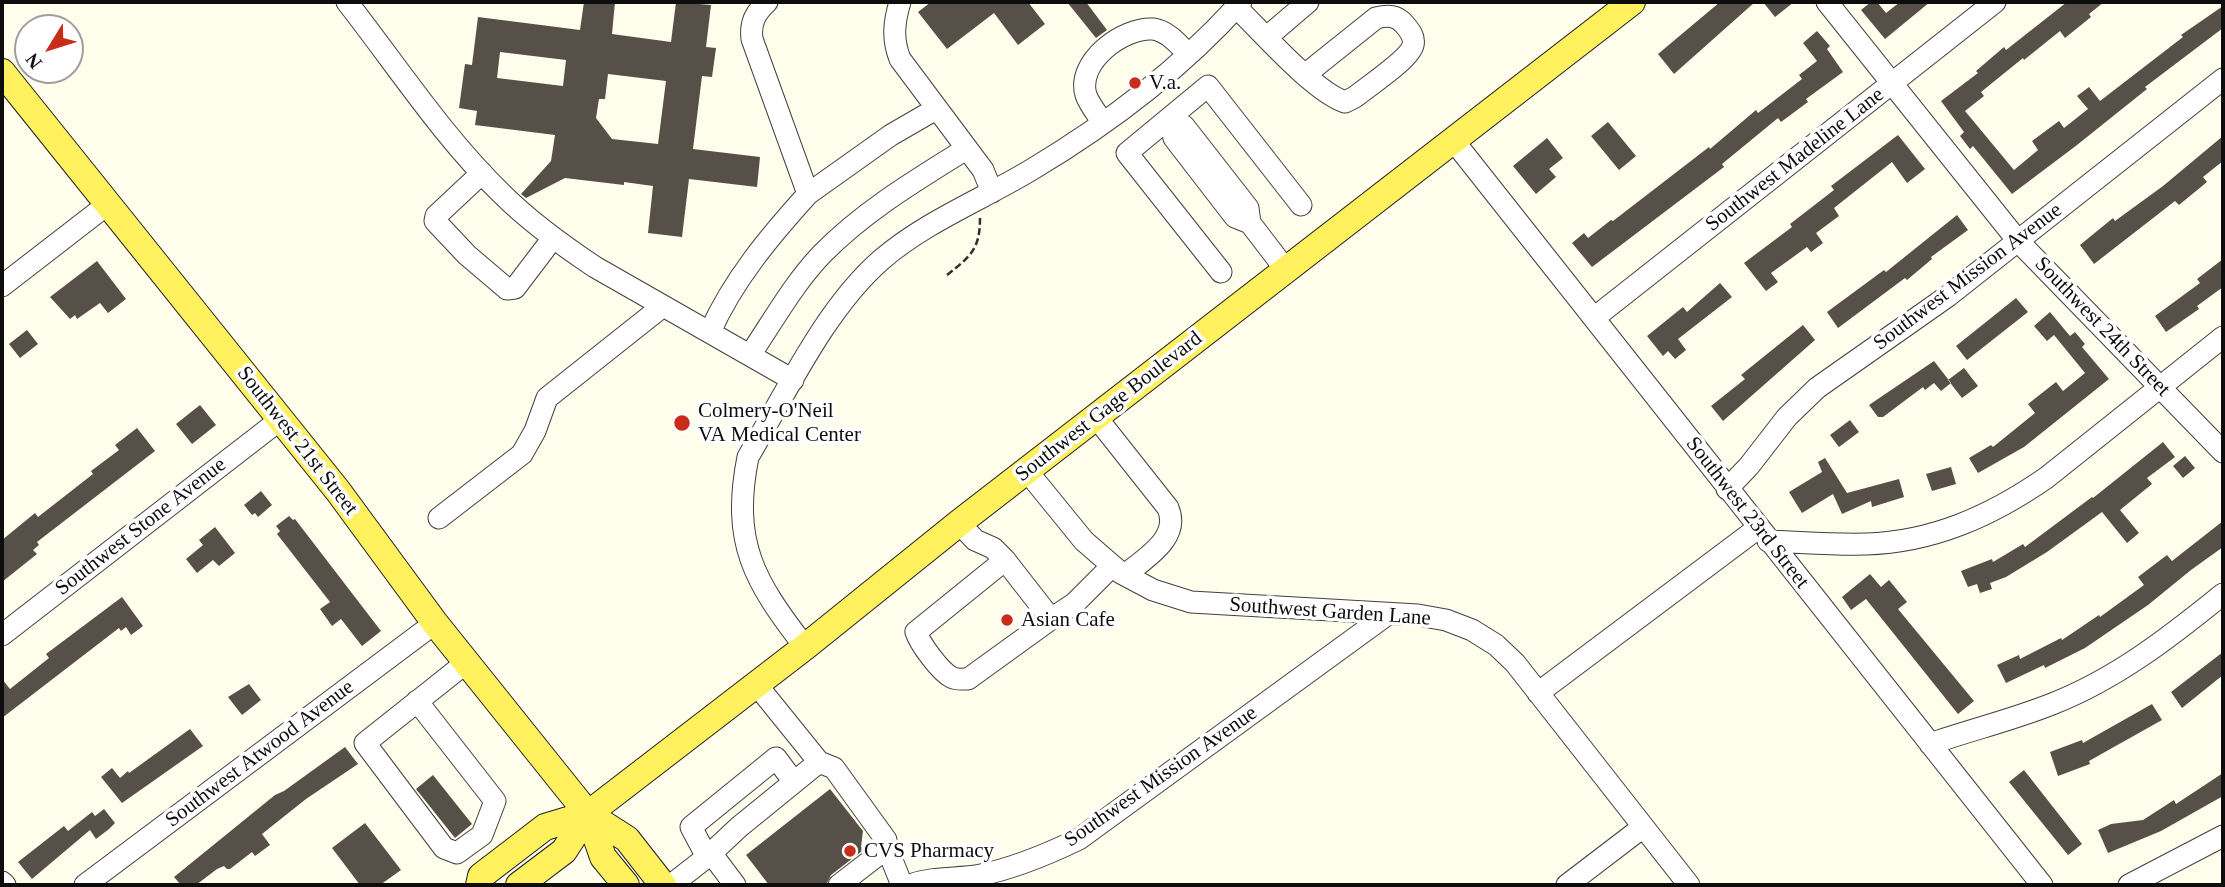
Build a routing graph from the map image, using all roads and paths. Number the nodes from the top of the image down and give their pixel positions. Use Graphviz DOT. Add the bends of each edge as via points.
graph roads {
  1 [pos="347,2"];
  2 [pos="767,2"];
  3 [pos="900,2"];
  4 [pos="1308,2"];
  5 [pos="1632,2"];
  6 [pos="1826,2"];
  7 [pos="1995,2"];
  8 [pos="1239,4"];
  9 [pos="1267,37"];
  10 [pos="1188,54"];
  11 [pos="2,72"];
  12 [pos="1306,74"];
  13 [pos="2223,79"];
  14 [pos="1893,83"];
  15 [pos="1145,92"];
  16 [pos="936,109"];
  17 [pos="1169,122"];
  18 [pos="1103,123"];
  19 [pos="1453,140"];
  20 [pos="966,149"];
  21 [pos="482,173"];
  22 [pos="808,194"];
  23 [pos="984,196"];
  24 [pos="108,204"];
  25 [pos="1301,205"];
  26 [pos="553,238"];
  27 [pos="2018,241"];
  28 [pos="1286,270"];
  29 [pos="1221,272"];
  30 [pos="947,275"];
  31 [pos="2,286"];
  32 [pos="663,306"];
  33 [pos="1594,318"];
  34 [pos="710,332"];
  35 [pos="2223,337"];
  36 [pos="750,355"];
  37 [pos="793,380"];
  38 [pos="2160,387"];
  39 [pos="1096,417"];
  40 [pos="281,419"];
  41 [pos="2223,453"];
  42 [pos="1027,471"];
  43 [pos="1727,489"];
  44 [pos="439,517"];
  45 [pos="959,523"];
  46 [pos="1763,535"];
  47 [pos="1005,561"];
  48 [pos="1119,571"];
  49 [pos="2223,594"];
  50 [pos="1388,614"];
  51 [pos="1051,619"];
  52 [pos="435,622"];
  53 [pos="2,635"];
  54 [pos="805,647"];
  55 [pos="467,662"];
  56 [pos="756,684"];
  57 [pos="1538,693"];
  58 [pos="417,701"];
  59 [pos="1930,744"];
  60 [pos="827,765"];
  61 [pos="794,782"];
  62 [pos="588,814"];
  63 [pos="1643,827"];
  64 [pos="482,835"];
  65 [pos="2223,836"];
  66 [pos="887,848"];
  67 [pos="707,857"];
  68 [pos="502,860"];
  69 [pos="85,885"];
  70 [pos="479,885"];
  71 [pos="519,885"];
  72 [pos="626,885"];
  73 [pos="663,885"];
  74 [pos="671,885"];
  75 [pos="735,885"];
  76 [pos="839,885"];
  77 [pos="902,885"];
  78 [pos="910,885"];
  79 [pos="1567,885"];
  80 [pos="1689,885"];
  81 [pos="2042,885"];
  82 [pos="2129,885"];
  1 -- 21 [label="street"];
  2 -- 22 [label="street" via="755,16 752,39"];
  3 -- 16 [label="street" via="893,29 895,48"];
  4 -- 9 [label="street"];
  5 -- 19 [label="main road, Southwest Gage Boulevard"];
  6 -- 14 [label="street, Southwest 24th Street"];
  7 -- 14 [label="street, Southwest Madeline Lane"];
  8 -- 9 [label="street"];
  8 -- 10 [label="street"];
  9 -- 12 [label="street"];
  10 -- 15 [label="street"];
  10 -- 18 [label="street" via="1170,36 1154,29 1139,30 1111,43 1087,74 1085,94"];
  11 -- 24 [label="main road, Southwest 21st Street"];
  12 -- 12 [label="street" via="1345,102 1407,55 1413,46 1412,34 1401,19 1376,18"];
  13 -- 27 [label="street, Southwest Mission Avenue"];
  14 -- 27 [label="street, Southwest 24th Street"];
  14 -- 33 [label="street, Southwest Madeline Lane"];
  15 -- 17 [label="street"];
  15 -- 18 [label="street"];
  16 -- 20 [label="street"];
  16 -- 22 [label="street"];
  17 -- 25 [label="street" via="1208,86"];
  17 -- 28 [label="street" via="1184,126 1248,208 1250,223"];
  17 -- 29 [label="street" via="1127,153"];
  18 -- 23 [label="street"];
  19 -- 28 [label="main road, Southwest Gage Boulevard"];
  19 -- 33 [label="street, Southwest 23rd Street"];
  20 -- 23 [label="street" via="983,170"];
  20 -- 36 [label="street" via="873,209 830,246"];
  21 -- 26 [label="street"];
  21 -- 26 [label="street" via="436,216 435,222 467,254 507,289 515,288"];
  22 -- 34 [label="street" via="751,261"];
  23 -- 30 [label="path" via="980,239 969,258"];
  23 -- 37 [label="street" via="922,230 880,261 835,312"];
  24 -- 31 [label="street"];
  24 -- 40 [label="main road, Southwest 21st Street"];
  26 -- 32 [label="street"];
  27 -- 38 [label="street, Southwest 24th Street"];
  27 -- 43 [label="street, Southwest Mission Avenue" via="1817,388"];
  28 -- 39 [label="main road, Southwest Gage Boulevard"];
  32 -- 34 [label="street"];
  32 -- 44 [label="street" via="547,398 522,454"];
  33 -- 43 [label="street, Southwest 23rd Street"];
  34 -- 36 [label="street"];
  35 -- 38 [label="street"];
  36 -- 37 [label="street"];
  37 -- 54 [label="street" via="748,457 741,512 746,546 758,579"];
  38 -- 41 [label="street, Southwest 24th Street"];
  38 -- 46 [label="street" via="2046,478 1967,523 1925,536 1866,544"];
  39 -- 42 [label="main road, Southwest Gage Boulevard"];
  39 -- 48 [label="street" via="1171,516 1165,538"];
  40 -- 52 [label="main road, Southwest 21st Street"];
  40 -- 53 [label="street, Southwest Stone Avenue"];
  42 -- 45 [label="main road, Southwest Gage Boulevard"];
  42 -- 48 [label="street, Southwest Garden Lane" via="1084,541"];
  43 -- 46 [label="street, Southwest 23rd Street"];
  45 -- 47 [label="street"];
  45 -- 54 [label="main road, Southwest Gage Boulevard"];
  46 -- 57 [label="street"];
  46 -- 59 [label="street, Southwest 23rd Street"];
  47 -- 51 [label="street"];
  47 -- 51 [label="street" via="916,632 919,641 948,676 968,679"];
  48 -- 50 [label="street, Southwest Garden Lane" via="1153,590 1191,602"];
  48 -- 51 [label="street"];
  49 -- 59 [label="street" via="2169,637 2093,685 2008,721"];
  50 -- 57 [label="street, Southwest Garden Lane" via="1446,620 1472,630 1515,663"];
  50 -- 78 [label="street, Southwest Mission Avenue" via="1079,839 1045,856 990,873"];
  52 -- 55 [label="main road, Southwest 21st Street"];
  52 -- 69 [label="street, Southwest Atwood Avenue"];
  54 -- 56 [label="main road, Southwest Gage Boulevard"];
  55 -- 58 [label="street"];
  55 -- 62 [label="main road, Southwest 21st Street"];
  56 -- 60 [label="street"];
  56 -- 62 [label="main road, Southwest Gage Boulevard"];
  57 -- 63 [label="street, Southwest Garden Lane"];
  58 -- 64 [label="street" via="495,801"];
  58 -- 64 [label="street" via="365,743 444,848 457,853"];
  59 -- 81 [label="street, Southwest 23rd Street"];
  60 -- 61 [label="street"];
  60 -- 66 [label="street" via="886,840"];
  61 -- 67 [label="street"];
  61 -- 67 [label="street" via="776,758 691,827"];
  62 -- 68 [label="main road, Southwest Gage Boulevard" via="545,827"];
  62 -- 71 [label="main road, Southwest Gage Boulevard" via="564,851"];
  62 -- 72 [label="main road, Southwest 21st Street" via="603,857"];
  62 -- 73 [label="main road, Southwest 21st Street" via="626,839"];
  63 -- 79 [label="street"];
  63 -- 80 [label="street, Southwest Garden Lane"];
  64 -- 68 [label="street"];
  65 -- 82 [label="street"];
  66 -- 76 [label="street"];
  66 -- 77 [label="street"];
  67 -- 74 [label="street"];
  67 -- 75 [label="street" via="714,857"];
  68 -- 70 [label="main road, Southwest Gage Boulevard" via="481,876"];
}
